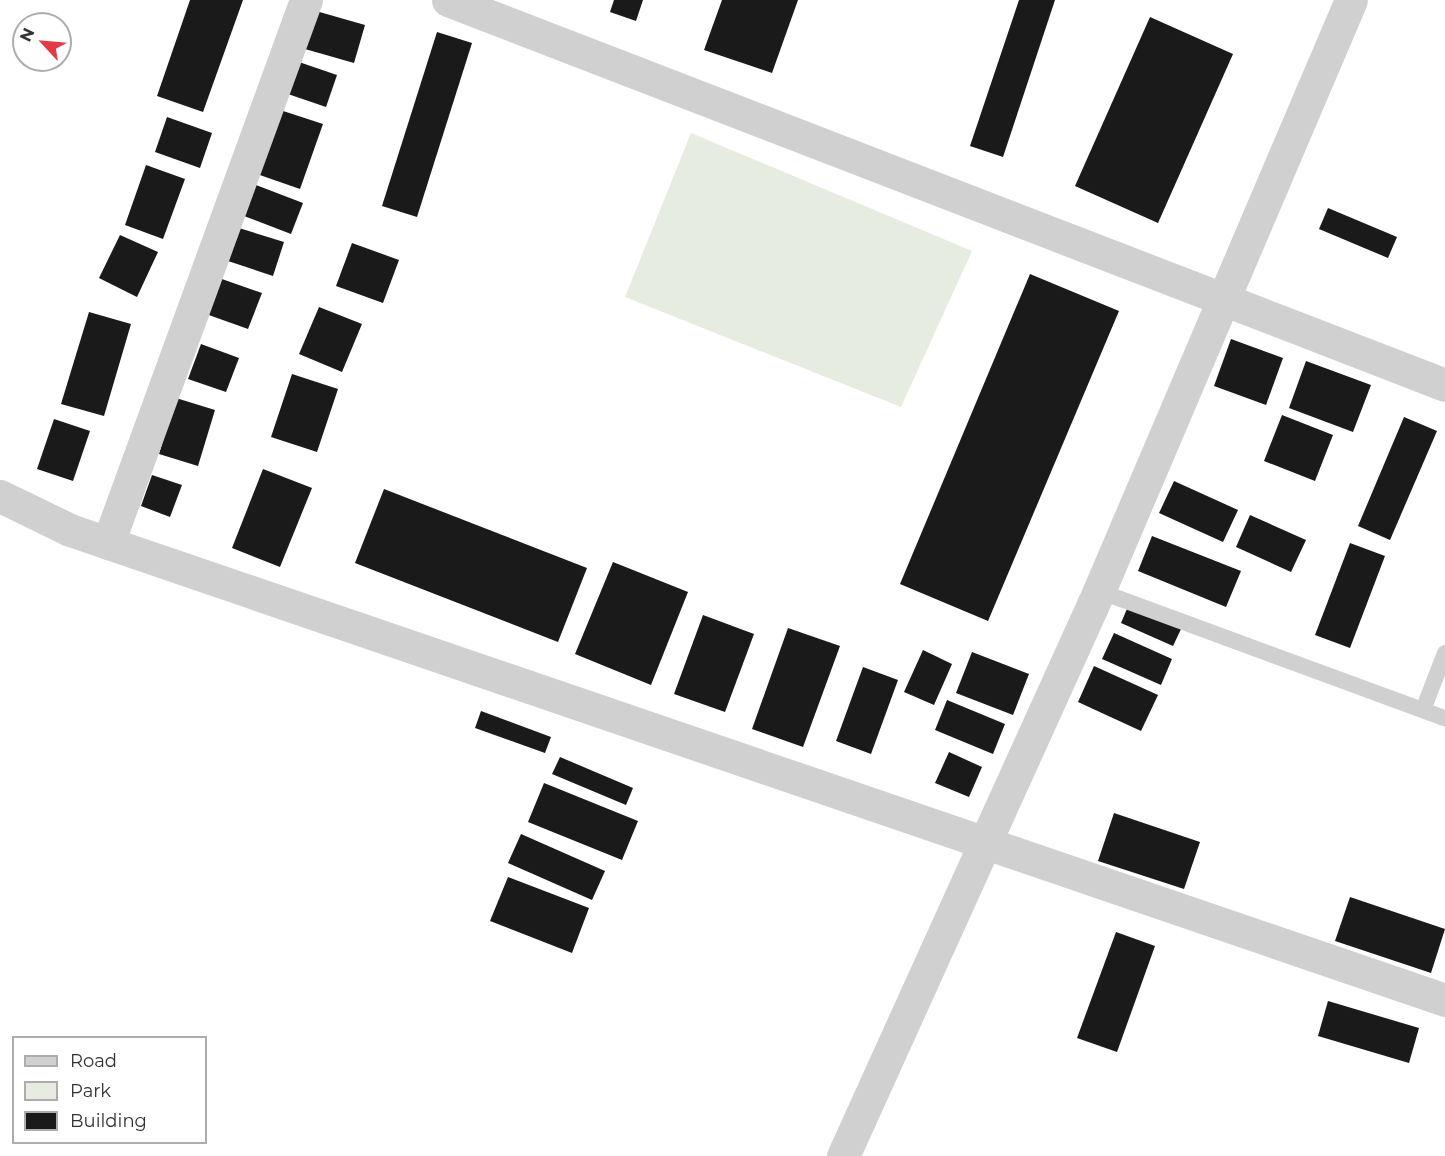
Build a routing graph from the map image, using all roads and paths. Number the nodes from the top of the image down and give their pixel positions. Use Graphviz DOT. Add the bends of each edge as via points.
graph roads {
  1 [pos="306,0"];
  2 [pos="448,0"];
  3 [pos="1351,0"];
  4 [pos="1223,300"];
  5 [pos="1445,385"];
  6 [pos="0,496"];
  7 [pos="108,543"];
  8 [pos="1099,591"];
  9 [pos="1445,653"];
  10 [pos="1423,710"];
  11 [pos="1445,718"];
  12 [pos="984,839"];
  13 [pos="1445,1000"];
  14 [pos="843,1156"];
  1 -- 7 [label="street"];
  2 -- 4 [label="street"];
  3 -- 4 [label="street"];
  4 -- 5 [label="street"];
  4 -- 8 [label="street"];
  6 -- 7 [label="street"];
  7 -- 12 [label="street"];
  8 -- 10 [label="lane"];
  8 -- 12 [label="street"];
  9 -- 10 [label="lane"];
  10 -- 11 [label="lane"];
  12 -- 13 [label="street"];
  12 -- 14 [label="street"];
}
